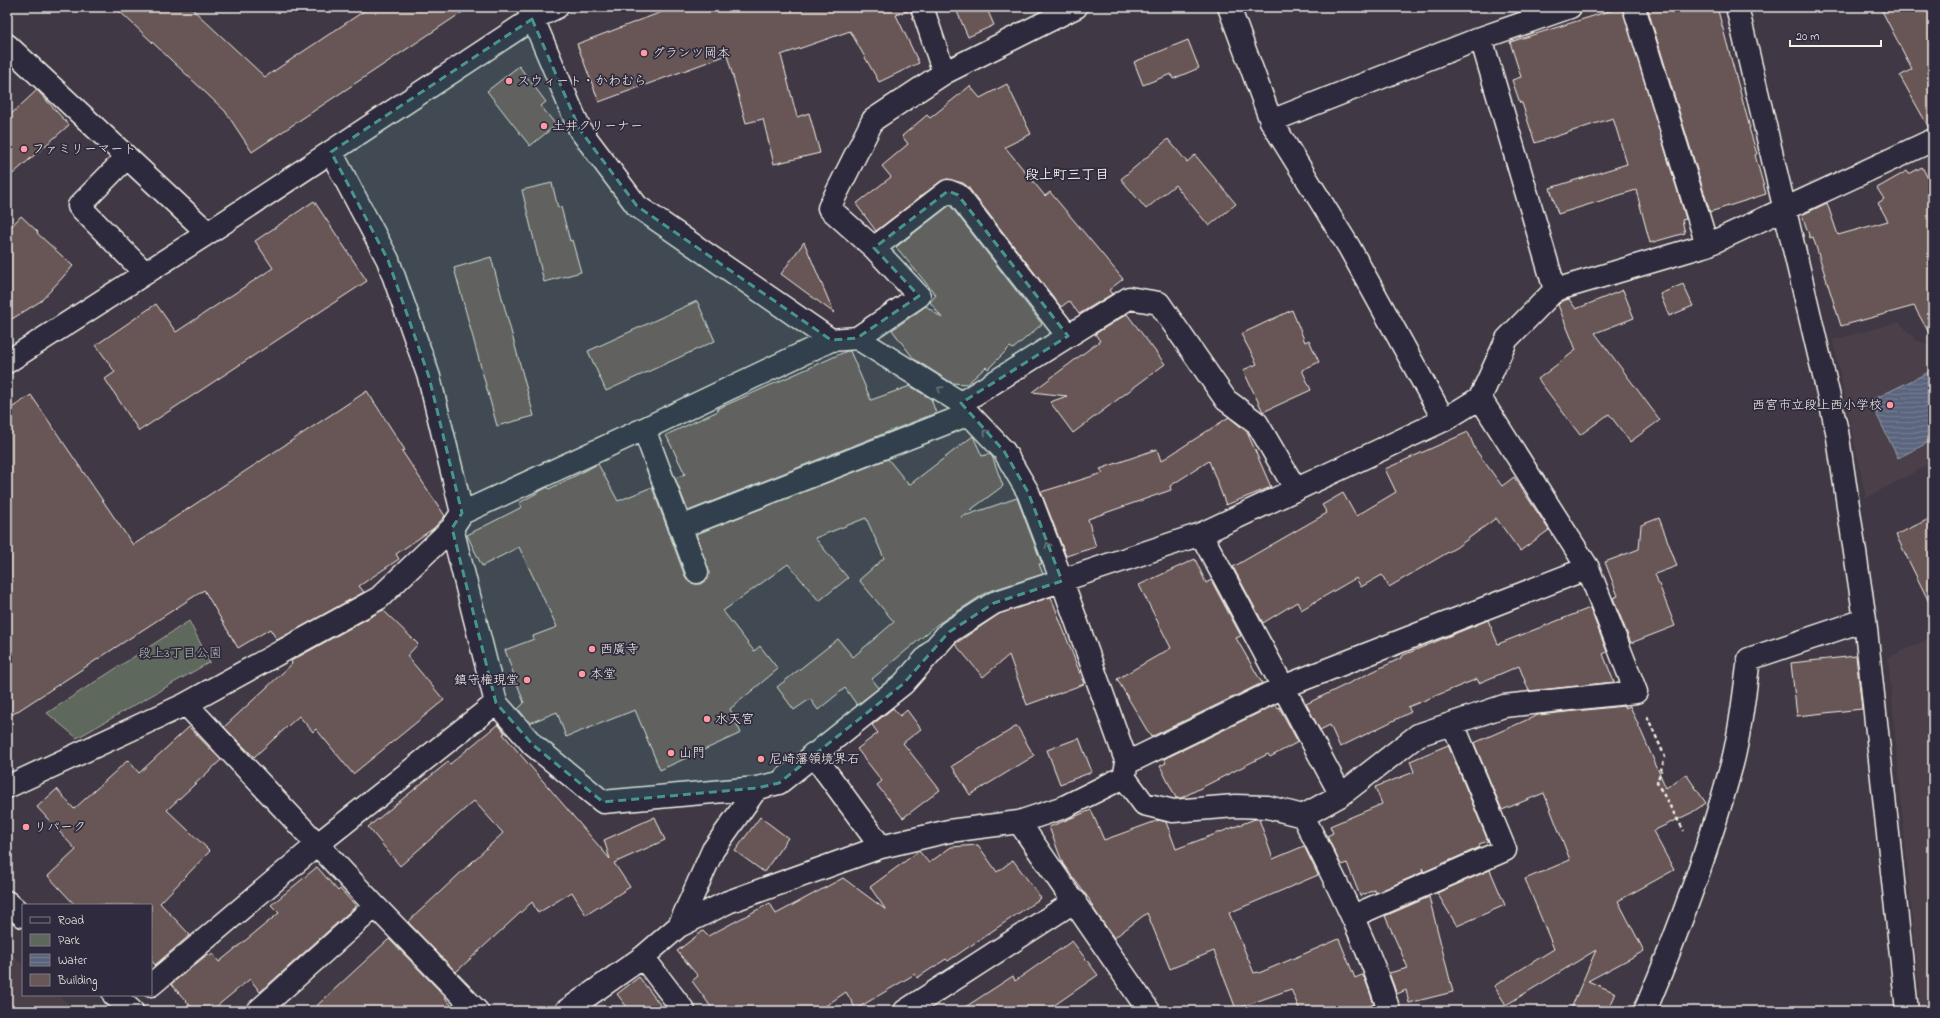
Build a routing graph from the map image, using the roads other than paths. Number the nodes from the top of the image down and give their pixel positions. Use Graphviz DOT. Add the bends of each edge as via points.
graph roads {
  1 [pos="557,7"];
  2 [pos="922,7"];
  3 [pos="1076,7"];
  4 [pos="1229,7"];
  5 [pos="1570,7"];
  6 [pos="1634,7"];
  7 [pos="1737,7"];
  8 [pos="530,13"];
  9 [pos="1481,38"];
  10 [pos="7,45"];
  11 [pos="944,73"];
  12 [pos="1271,120"];
  13 [pos="1933,140"];
  14 [pos="331,152"];
  15 [pos="127,157"];
  16 [pos="1785,210"];
  17 [pos="208,232"];
  18 [pos="1707,245"];
  19 [pos="874,248"];
  20 [pos="144,273"];
  21 [pos="1555,290"];
  22 [pos="1068,336"];
  23 [pos="857,338"];
  24 [pos="832,340"];
  25 [pos="7,362"];
  26 [pos="1480,398"];
  27 [pos="965,408"];
  28 [pos="1444,420"];
  29 [pos="644,429"];
  30 [pos="1296,490"];
  31 [pos="457,520"];
  32 [pos="681,527"];
  33 [pos="1201,534"];
  34 [pos="1588,568"];
  35 [pos="697,572"];
  36 [pos="1062,581"];
  37 [pos="1865,620"];
  38 [pos="1283,687"];
  39 [pos="496,703"];
  40 [pos="186,704"];
  41 [pos="1453,724"];
  42 [pos="813,754"];
  43 [pos="1126,770"];
  44 [pos="7,787"];
  45 [pos="757,788"];
  46 [pos="1341,795"];
  47 [pos="1303,816"];
  48 [pos="1019,822"];
  49 [pos="318,844"];
  50 [pos="881,847"];
  51 [pos="1075,901"];
  52 [pos="7,902"];
  53 [pos="375,906"];
  54 [pos="22,915"];
  55 [pos="1353,916"];
  56 [pos="679,926"];
  57 [pos="643,957"];
  58 [pos="152,984"];
  59 [pos="258,1011"];
  60 [pos="477,1011"];
  61 [pos="566,1011"];
  62 [pos="684,1011"];
  63 [pos="906,1011"];
  64 [pos="1149,1011"];
  65 [pos="1388,1011"];
  66 [pos="1645,1011"];
  67 [pos="1907,1011"];
  1 -- 8 [label="street"];
  2 -- 11 [label="street"];
  3 -- 11 [label="street"];
  4 -- 12 [label="street"];
  5 -- 9 [label="street"];
  6 -- 18 [label="street"];
  7 -- 16 [label="street"];
  8 -- 14 [label="street"];
  8 -- 24 [label="street" via="580,130 637,206"];
  9 -- 12 [label="street"];
  9 -- 21 [label="street"];
  10 -- 15 [label="street"];
  11 -- 19 [label="street" via="873,120 829,208"];
  12 -- 28 [label="street" via="1349,247"];
  13 -- 16 [label="street"];
  14 -- 17 [label="street"];
  14 -- 31 [label="street" via="388,260 429,377"];
  15 -- 17 [label="street"];
  15 -- 20 [label="street" via="80,206"];
  16 -- 18 [label="street"];
  16 -- 37 [label="street" via="1837,431"];
  17 -- 20 [label="street"];
  18 -- 21 [label="street"];
  19 -- 22 [label="street" via="948,192 958,195"];
  19 -- 23 [label="street" via="919,296"];
  20 -- 25 [label="street"];
  21 -- 26 [label="street" via="1508,339"];
  22 -- 27 [label="street"];
  22 -- 30 [label="street" via="1128,298 1159,303 1226,400 1257,423"];
  23 -- 24 [label="street"];
  27 -- 23 [label="street, one-way"];
  24 -- 29 [label="street"];
  26 -- 28 [label="street"];
  26 -- 34 [label="street"];
  27 -- 32 [label="street"];
  36 -- 27 [label="street, one-way" via="1028,492 1004,451"];
  28 -- 30 [label="street"];
  29 -- 31 [label="street"];
  29 -- 32 [label="street"];
  30 -- 33 [label="street"];
  31 -- 39 [label="street"];
  31 -- 40 [label="street" via="379,598"];
  32 -- 35 [label="street"];
  33 -- 36 [label="street"];
  33 -- 38 [label="street"];
  34 -- 38 [label="street"];
  34 -- 41 [label="street" via="1636,692 1504,706"];
  36 -- 42 [label="street" via="994,602 949,632 903,684"];
  36 -- 43 [label="street"];
  37 -- 66 [label="street" via="1749,659 1732,763 1702,864 1676,937"];
  37 -- 67 [label="street"];
  38 -- 43 [label="street"];
  38 -- 46 [label="street"];
  39 -- 45 [label="street" via="533,745 603,802"];
  39 -- 49 [label="street"];
  40 -- 44 [label="street"];
  40 -- 49 [label="street"];
  41 -- 46 [label="street" via="1418,735"];
  41 -- 55 [label="street" via="1505,850"];
  42 -- 45 [label="street" via="779,783"];
  42 -- 50 [label="street"];
  43 -- 47 [label="street" via="1144,804 1173,811 1235,806 1268,807"];
  43 -- 48 [label="street" via="1064,807"];
  45 -- 56 [label="street" via="713,850"];
  46 -- 47 [label="street"];
  47 -- 55 [label="street"];
  48 -- 50 [label="street" via="949,831"];
  48 -- 51 [label="street"];
  49 -- 53 [label="street"];
  49 -- 58 [label="street"];
  50 -- 56 [label="street" via="728,902"];
  51 -- 63 [label="street"];
  51 -- 64 [label="street"];
  52 -- 54 [label="street"];
  53 -- 59 [label="street"];
  53 -- 60 [label="street"];
  55 -- 65 [label="street" via="1380,981"];
  56 -- 57 [label="street"];
  57 -- 61 [label="street"];
  57 -- 62 [label="street"];
}
